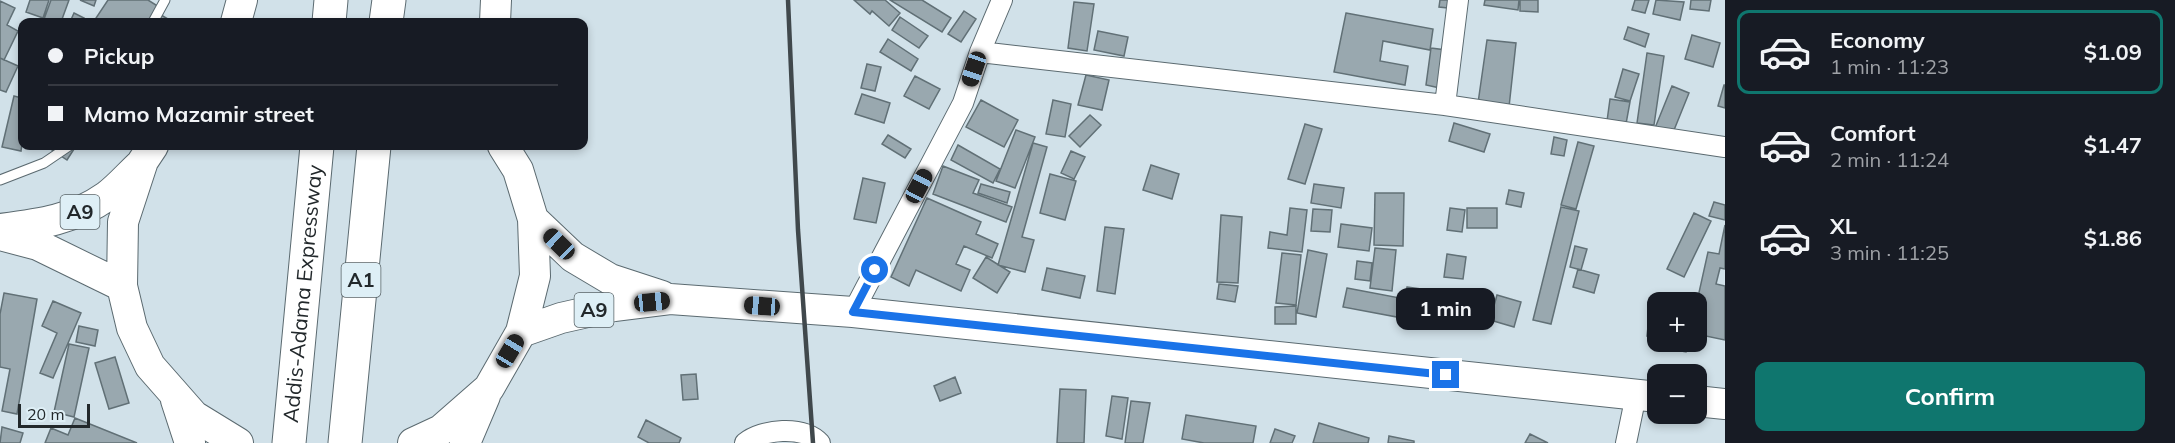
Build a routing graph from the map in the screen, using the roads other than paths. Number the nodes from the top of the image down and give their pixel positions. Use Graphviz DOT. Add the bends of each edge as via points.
graph roads {
  1 [pos="165,0"];
  2 [pos="242,0"];
  3 [pos="331,0"];
  4 [pos="389,0"];
  5 [pos="496,0"];
  6 [pos="1002,0"];
  7 [pos="1458,0"];
  8 [pos="155,18"];
  9 [pos="237,18"];
  10 [pos="329,18"];
  11 [pos="387,18"];
  12 [pos="495,18"];
  13 [pos="980,52"];
  14 [pos="1445,105"];
  15 [pos="1725,147"];
  16 [pos="63,150"];
  17 [pos="317,150"];
  18 [pos="374,150"];
  19 [pos="148,153"];
  20 [pos="510,154"];
  21 [pos="0,180"];
  22 [pos="532,219"];
  23 [pos="0,229"];
  24 [pos="0,235"];
  25 [pos="122,286"];
  26 [pos="670,299"];
  27 [pos="853,312"];
  28 [pos="521,332"];
  29 [pos="489,388"];
  30 [pos="174,394"];
  31 [pos="1647,396"];
  32 [pos="1707,402"];
  33 [pos="1725,404"];
  34 [pos="346,429"];
  35 [pos="190,443"];
  36 [pos="238,443"];
  37 [pos="289,443"];
  38 [pos="413,443"];
  39 [pos="465,443"];
  40 [pos="745,443"];
  41 [pos="820,443"];
  42 [pos="1626,443"];
  1 -- 8 [label="lane"];
  2 -- 9 [label="main road"];
  3 -- 10 [label="highway"];
  4 -- 11 [label="highway"];
  5 -- 12 [label="main road"];
  6 -- 13 [label="street"];
  7 -- 14 [label="street"];
  13 -- 14 [label="street"];
  13 -- 27 [label="street" via="963,103"];
  14 -- 15 [label="street"];
  16 -- 21 [label="lane" via="44,163"];
  17 -- 37 [label="highway, Addis-Adama Expressway"];
  18 -- 34 [label="highway, A1"];
  19 -- 23 [label="main road, A9" via="108,195 76,214 42,224"];
  19 -- 25 [label="main road" via="123,222"];
  20 -- 22 [label="main road"];
  22 -- 26 [label="main road, A9" via="573,257 609,279"];
  22 -- 28 [label="main road" via="535,276"];
  24 -- 25 [label="main road, A9" via="38,244"];
  25 -- 30 [label="main road" via="132,328 150,366"];
  26 -- 27 [label="main road, A9"];
  26 -- 28 [label="main road, A9" via="572,315"];
  27 -- 31 [label="main road, A9"];
  28 -- 29 [label="main road"];
  29 -- 38 [label="main road" via="441,430"];
  29 -- 39 [label="main road"];
  30 -- 35 [label="main road"];
  30 -- 36 [label="main road" via="194,416"];
  31 -- 42 [label="street"];
  32 -- 33 [label="main road"];
  40 -- 41 [label="street" via="755,435 789,430 814,437"];
}
